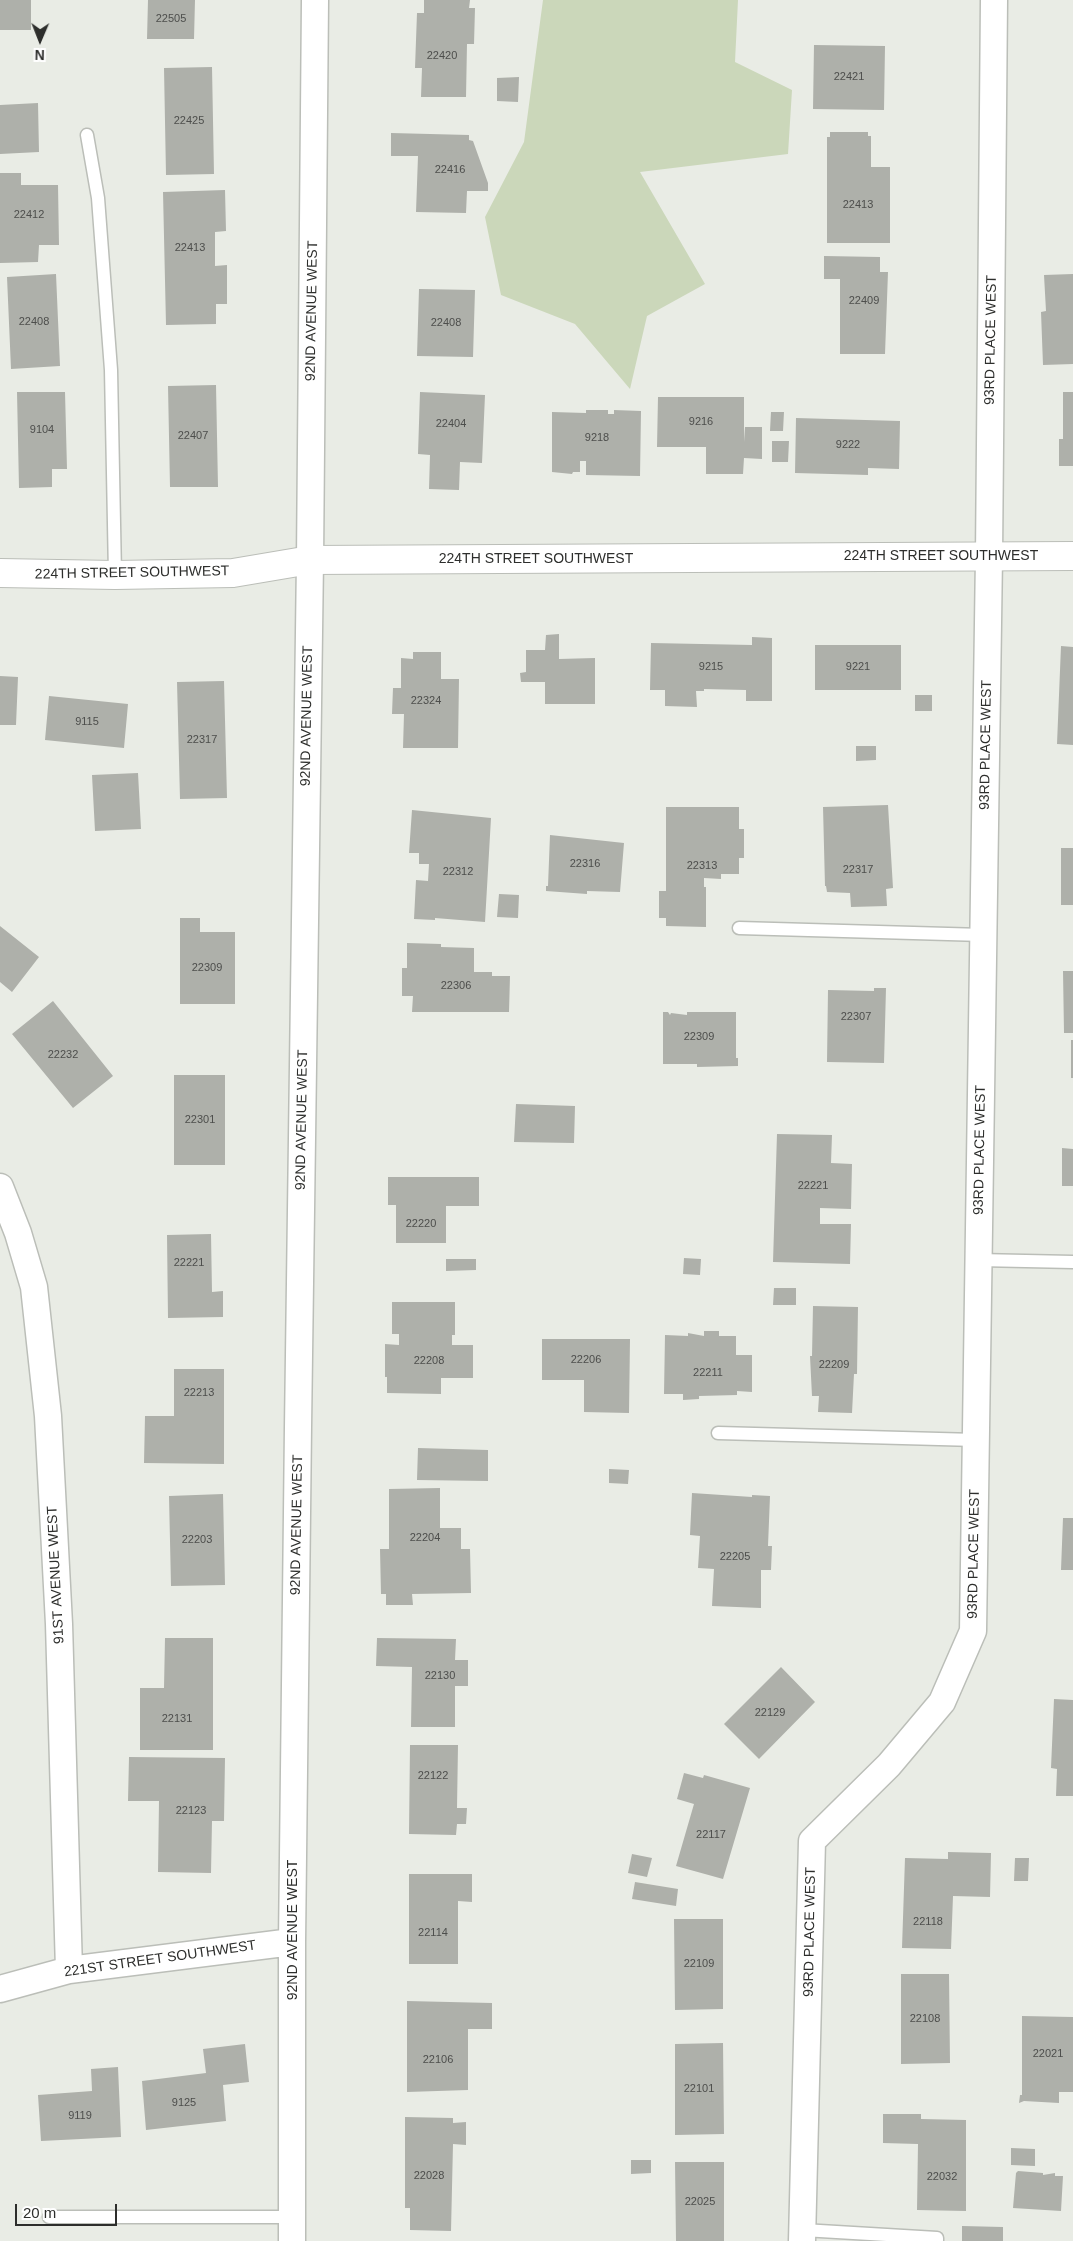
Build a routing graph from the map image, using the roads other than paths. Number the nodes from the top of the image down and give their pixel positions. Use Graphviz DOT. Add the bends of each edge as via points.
graph roads {
  1 [pos="315,0"];
  2 [pos="994,0"];
  3 [pos="87,135"];
  4 [pos="989,556"];
  5 [pos="1073,556"];
  6 [pos="310,560"];
  7 [pos="0,573"];
  8 [pos="115,575"];
  9 [pos="739,928"];
  10 [pos="983,935"];
  11 [pos="0,1187"];
  12 [pos="978,1260"];
  13 [pos="1073,1262"];
  14 [pos="718,1432"];
  15 [pos="976,1440"];
  16 [pos="292,1942"];
  17 [pos="69,1970"];
  18 [pos="0,1989"];
  19 [pos="49,2217"];
  20 [pos="292,2229"];
  21 [pos="802,2235"];
  22 [pos="937,2241"];
  1 -- 6 [label="street, 92ND AVENUE WEST"];
  2 -- 4 [label="street, 93RD PLACE WEST"];
  3 -- 8 [label="lane" via="98,198 111,370"];
  4 -- 5 [label="street, 224TH STREET SOUTHWEST"];
  4 -- 6 [label="street, 224TH STREET SOUTHWEST"];
  4 -- 10 [label="street, 93RD PLACE WEST"];
  6 -- 8 [label="street, 224TH STREET SOUTHWEST" via="233,572"];
  6 -- 16 [label="street, 92ND AVENUE WEST"];
  7 -- 8 [label="street, 224TH STREET SOUTHWEST"];
  9 -- 10 [label="lane"];
  10 -- 12 [label="street, 93RD PLACE WEST"];
  11 -- 17 [label="street, 91ST AVENUE WEST" via="34,1287 48,1416 59,1634"];
  12 -- 13 [label="lane"];
  12 -- 15 [label="street, 93RD PLACE WEST"];
  14 -- 15 [label="lane"];
  15 -- 21 [label="street, 93RD PLACE WEST" via="973,1631 942,1702 889,1765 812,1841"];
  16 -- 17 [label="street, 221ST STREET SOUTHWEST"];
  16 -- 20 [label="street, 92ND AVENUE WEST"];
  17 -- 18 [label="street, 221ST STREET SOUTHWEST"];
  19 -- 20 [label="lane"];
  21 -- 22 [label="lane" via="937,2238"];
}
